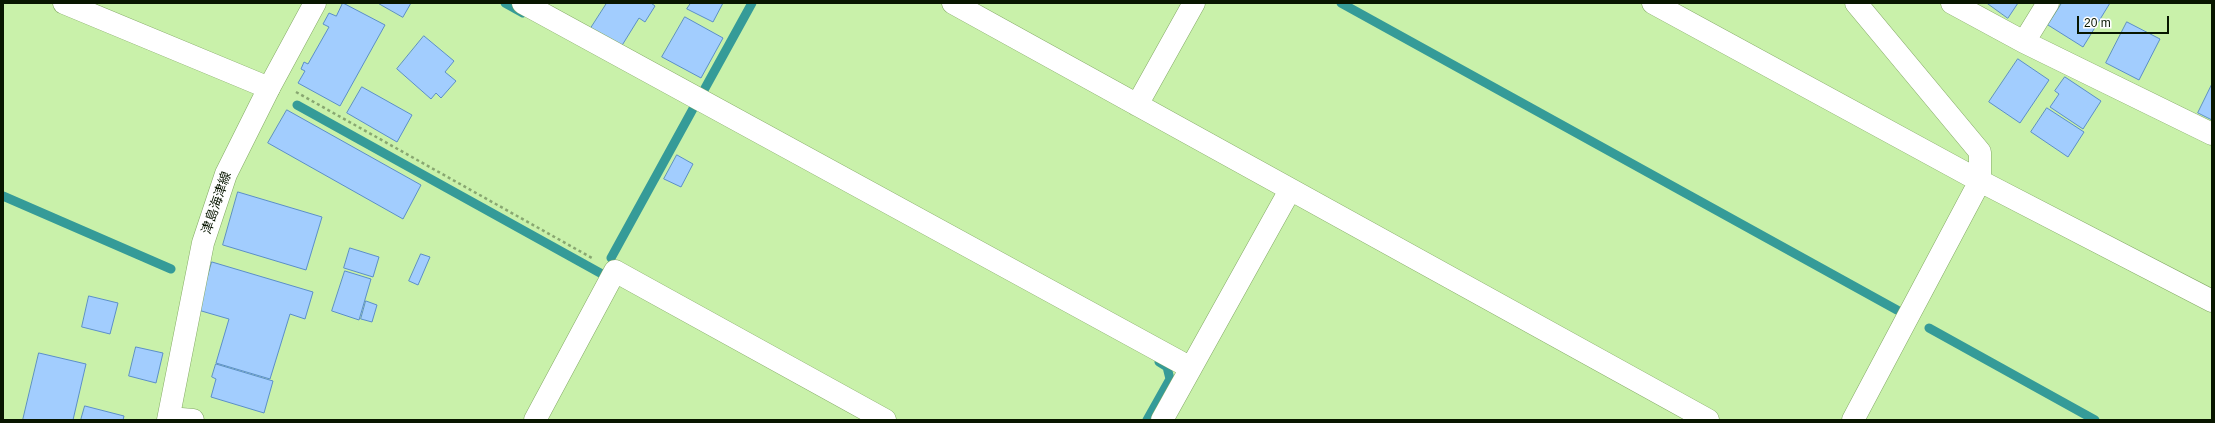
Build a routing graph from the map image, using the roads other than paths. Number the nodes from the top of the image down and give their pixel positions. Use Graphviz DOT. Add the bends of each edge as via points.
graph roads {
  1 [pos="64,3"];
  2 [pos="315,3"];
  3 [pos="522,3"];
  4 [pos="953,3"];
  5 [pos="1194,3"];
  6 [pos="1653,3"];
  7 [pos="1856,3"];
  8 [pos="1952,3"];
  9 [pos="2048,3"];
  10 [pos="2024,42"];
  11 [pos="271,84"];
  12 [pos="1137,105"];
  13 [pos="2212,134"];
  14 [pos="1980,181"];
  15 [pos="1290,190"];
  16 [pos="2212,301"];
  17 [pos="1191,368"];
  18 [pos="169,419"];
  19 [pos="193,420"];
  20 [pos="535,420"];
  21 [pos="885,420"];
  22 [pos="1162,420"];
  23 [pos="1708,420"];
  24 [pos="1853,420"];
  1 -- 11 [label="street"];
  2 -- 11 [label="street, 津島海津線"];
  3 -- 17 [label="street"];
  4 -- 12 [label="street"];
  5 -- 12 [label="street"];
  6 -- 14 [label="street"];
  7 -- 14 [label="street" via="1980,152"];
  8 -- 10 [label="street"];
  9 -- 10 [label="street"];
  10 -- 13 [label="street"];
  11 -- 18 [label="street, 津島海津線" via="226,174 203,243"];
  12 -- 15 [label="street"];
  14 -- 16 [label="street"];
  14 -- 24 [label="street"];
  15 -- 17 [label="street"];
  15 -- 23 [label="street"];
  17 -- 22 [label="street"];
  18 -- 19 [label="street"];
  20 -- 21 [label="street" via="615,271"];
}
